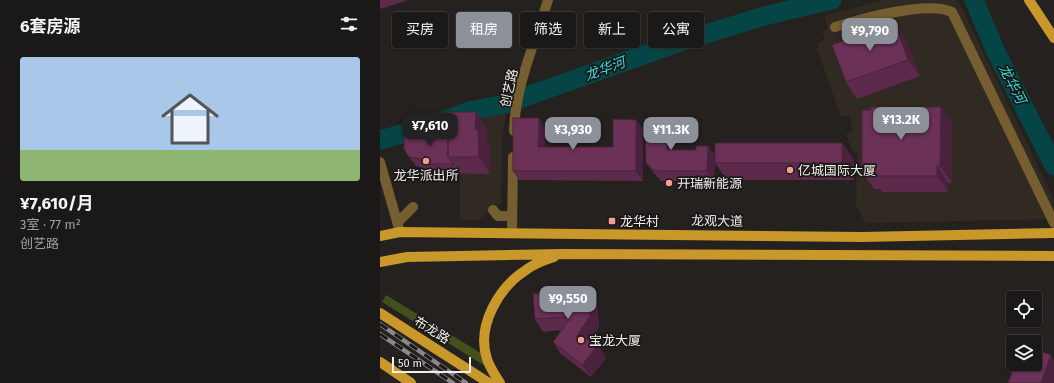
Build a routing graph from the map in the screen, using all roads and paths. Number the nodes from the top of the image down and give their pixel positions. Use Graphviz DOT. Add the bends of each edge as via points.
graph roads {
  1 [pos="548,0"];
  2 [pos="1029,0"];
  3 [pos="835,27"];
  4 [pos="1054,38"];
  5 [pos="380,162"];
  6 [pos="413,207"];
  7 [pos="493,210"];
  8 [pos="512,216"];
  9 [pos="397,220"];
  10 [pos="1054,223"];
  11 [pos="380,231"];
  12 [pos="400,232"];
  13 [pos="512,232"];
  14 [pos="1054,233"];
  15 [pos="380,236"];
  16 [pos="562,254"];
  17 [pos="1054,256"];
  18 [pos="380,262"];
  19 [pos="380,313"];
  20 [pos="380,362"];
  21 [pos="411,383"];
  22 [pos="489,383"];
  23 [pos="500,383"];
  1 -- 8 [label="street, 创艺路" via="522,84 514,120"];
  2 -- 4 [label="main road"];
  3 -- 10 [label="street" via="906,10 939,7 952,12"];
  5 -- 9 [label="street"];
  6 -- 9 [label="street"];
  7 -- 8 [label="street" via="498,216"];
  8 -- 13 [label="street, 创艺路"];
  9 -- 12 [label="street"];
  11 -- 12 [label="main road"];
  12 -- 13 [label="main road, 龙观大道"];
  12 -- 15 [label="main road, 龙观大道"];
  13 -- 14 [label="main road, 龙观大道" via="862,236"];
  16 -- 17 [label="main road"];
  16 -- 18 [label="main road" via="407,257"];
  16 -- 23 [label="main road" via="535,264 517,276 491,312 485,330 484,348 490,368"];
  19 -- 22 [label="main road, 布龙路"];
  20 -- 21 [label="main road"];
}
